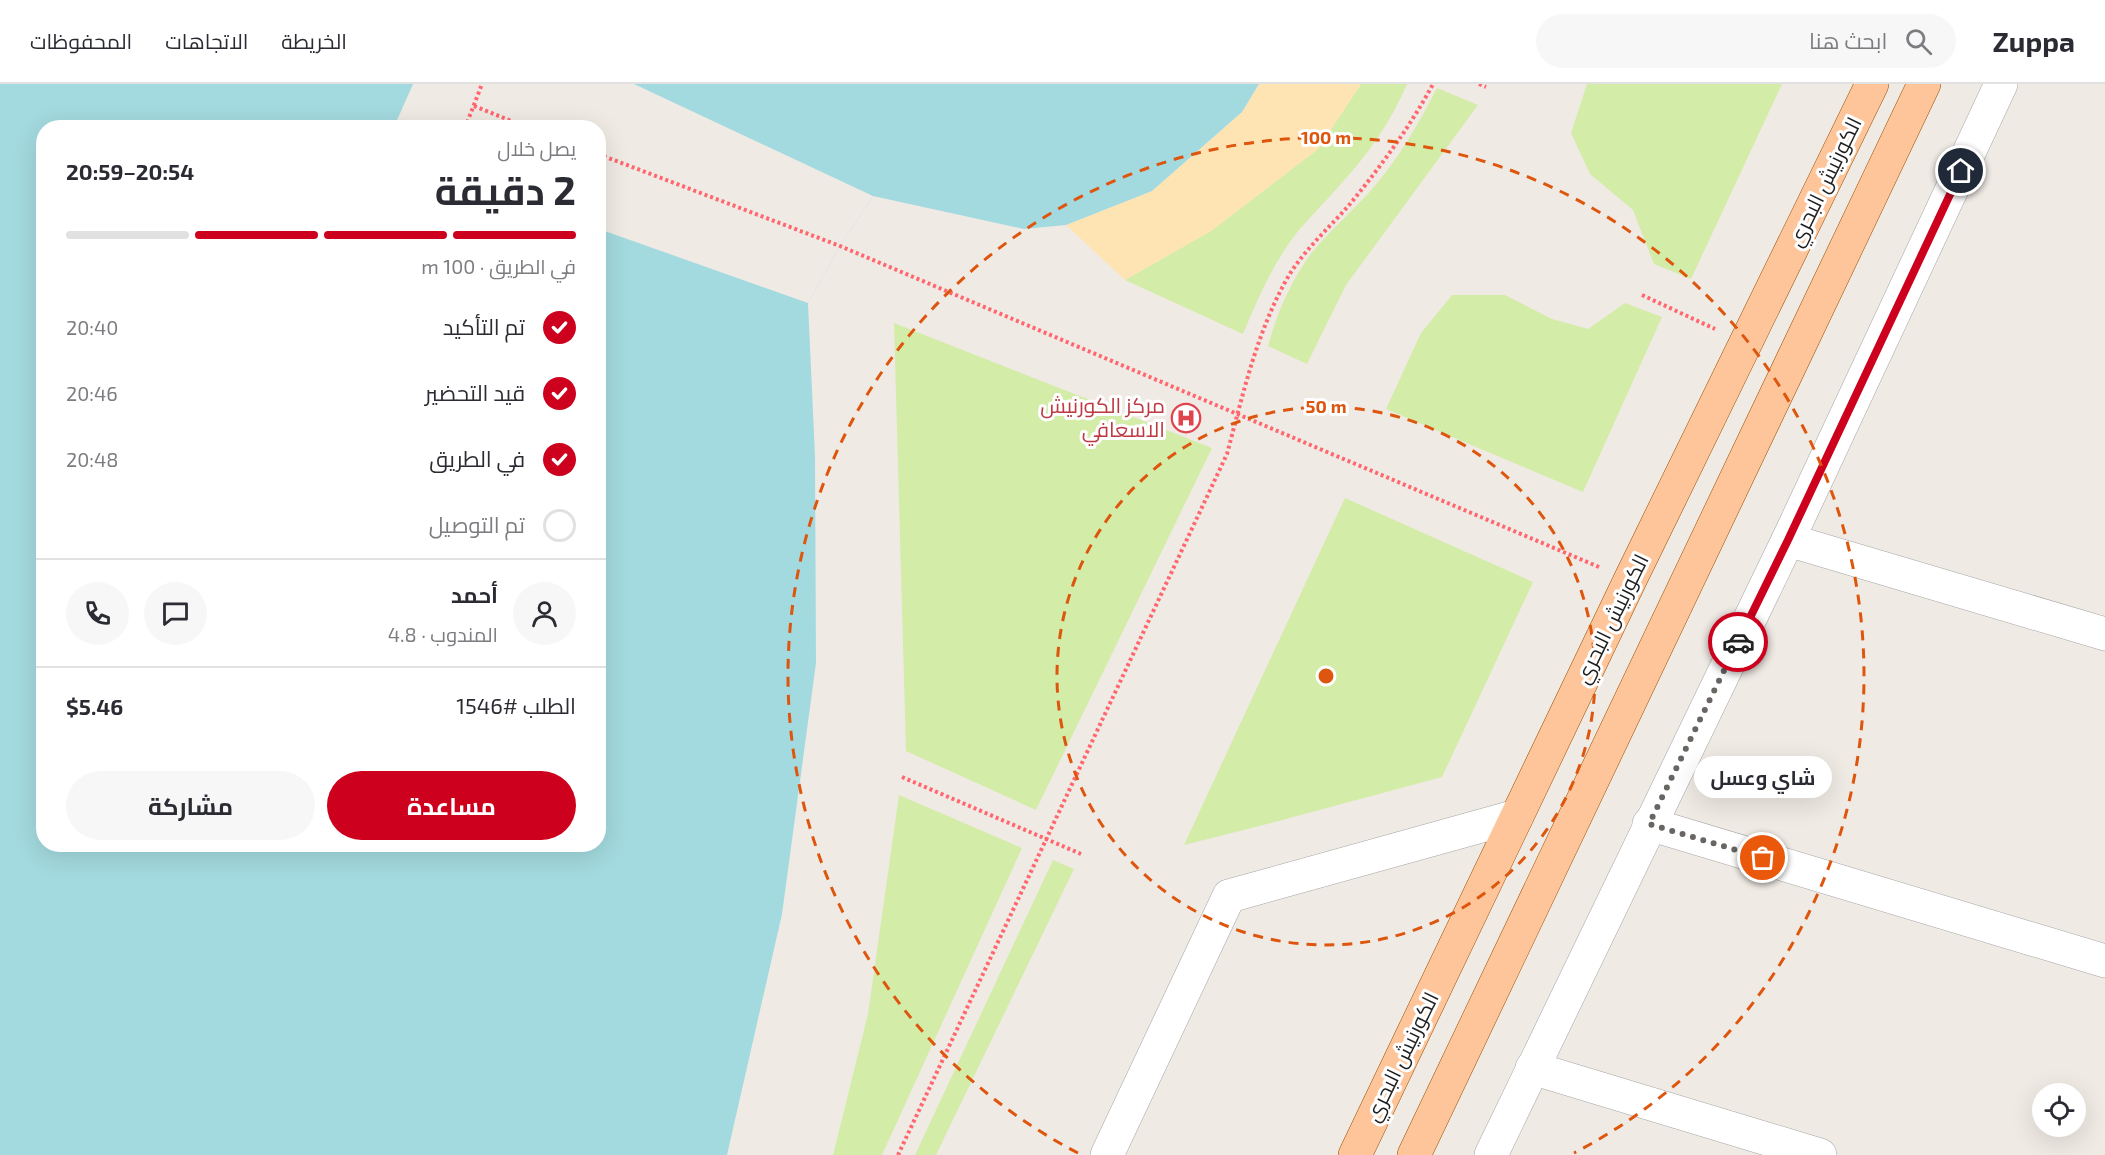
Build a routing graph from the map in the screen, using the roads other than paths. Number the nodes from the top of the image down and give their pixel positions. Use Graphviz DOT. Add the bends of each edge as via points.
graph roads {
  1 [pos="1872,84"];
  2 [pos="1924,84"];
  3 [pos="2001,84"];
  4 [pos="1788,540"];
  5 [pos="2105,634"];
  6 [pos="1517,816"];
  7 [pos="1649,824"];
  8 [pos="2105,962"];
  9 [pos="1532,1068"];
  10 [pos="1107,1155"];
  11 [pos="1355,1155"];
  12 [pos="1414,1155"];
  13 [pos="1491,1155"];
  14 [pos="1820,1155"];
  1 -- 6 [label="main road, الكورنيش البحري"];
  2 -- 12 [label="main road"];
  3 -- 4 [label="street"];
  4 -- 5 [label="street"];
  4 -- 7 [label="street"];
  6 -- 10 [label="street" via="1229,896"];
  6 -- 11 [label="main road, الكورنيش البحري"];
  7 -- 8 [label="street"];
  7 -- 9 [label="street"];
  9 -- 13 [label="street"];
  9 -- 14 [label="street"];
}
